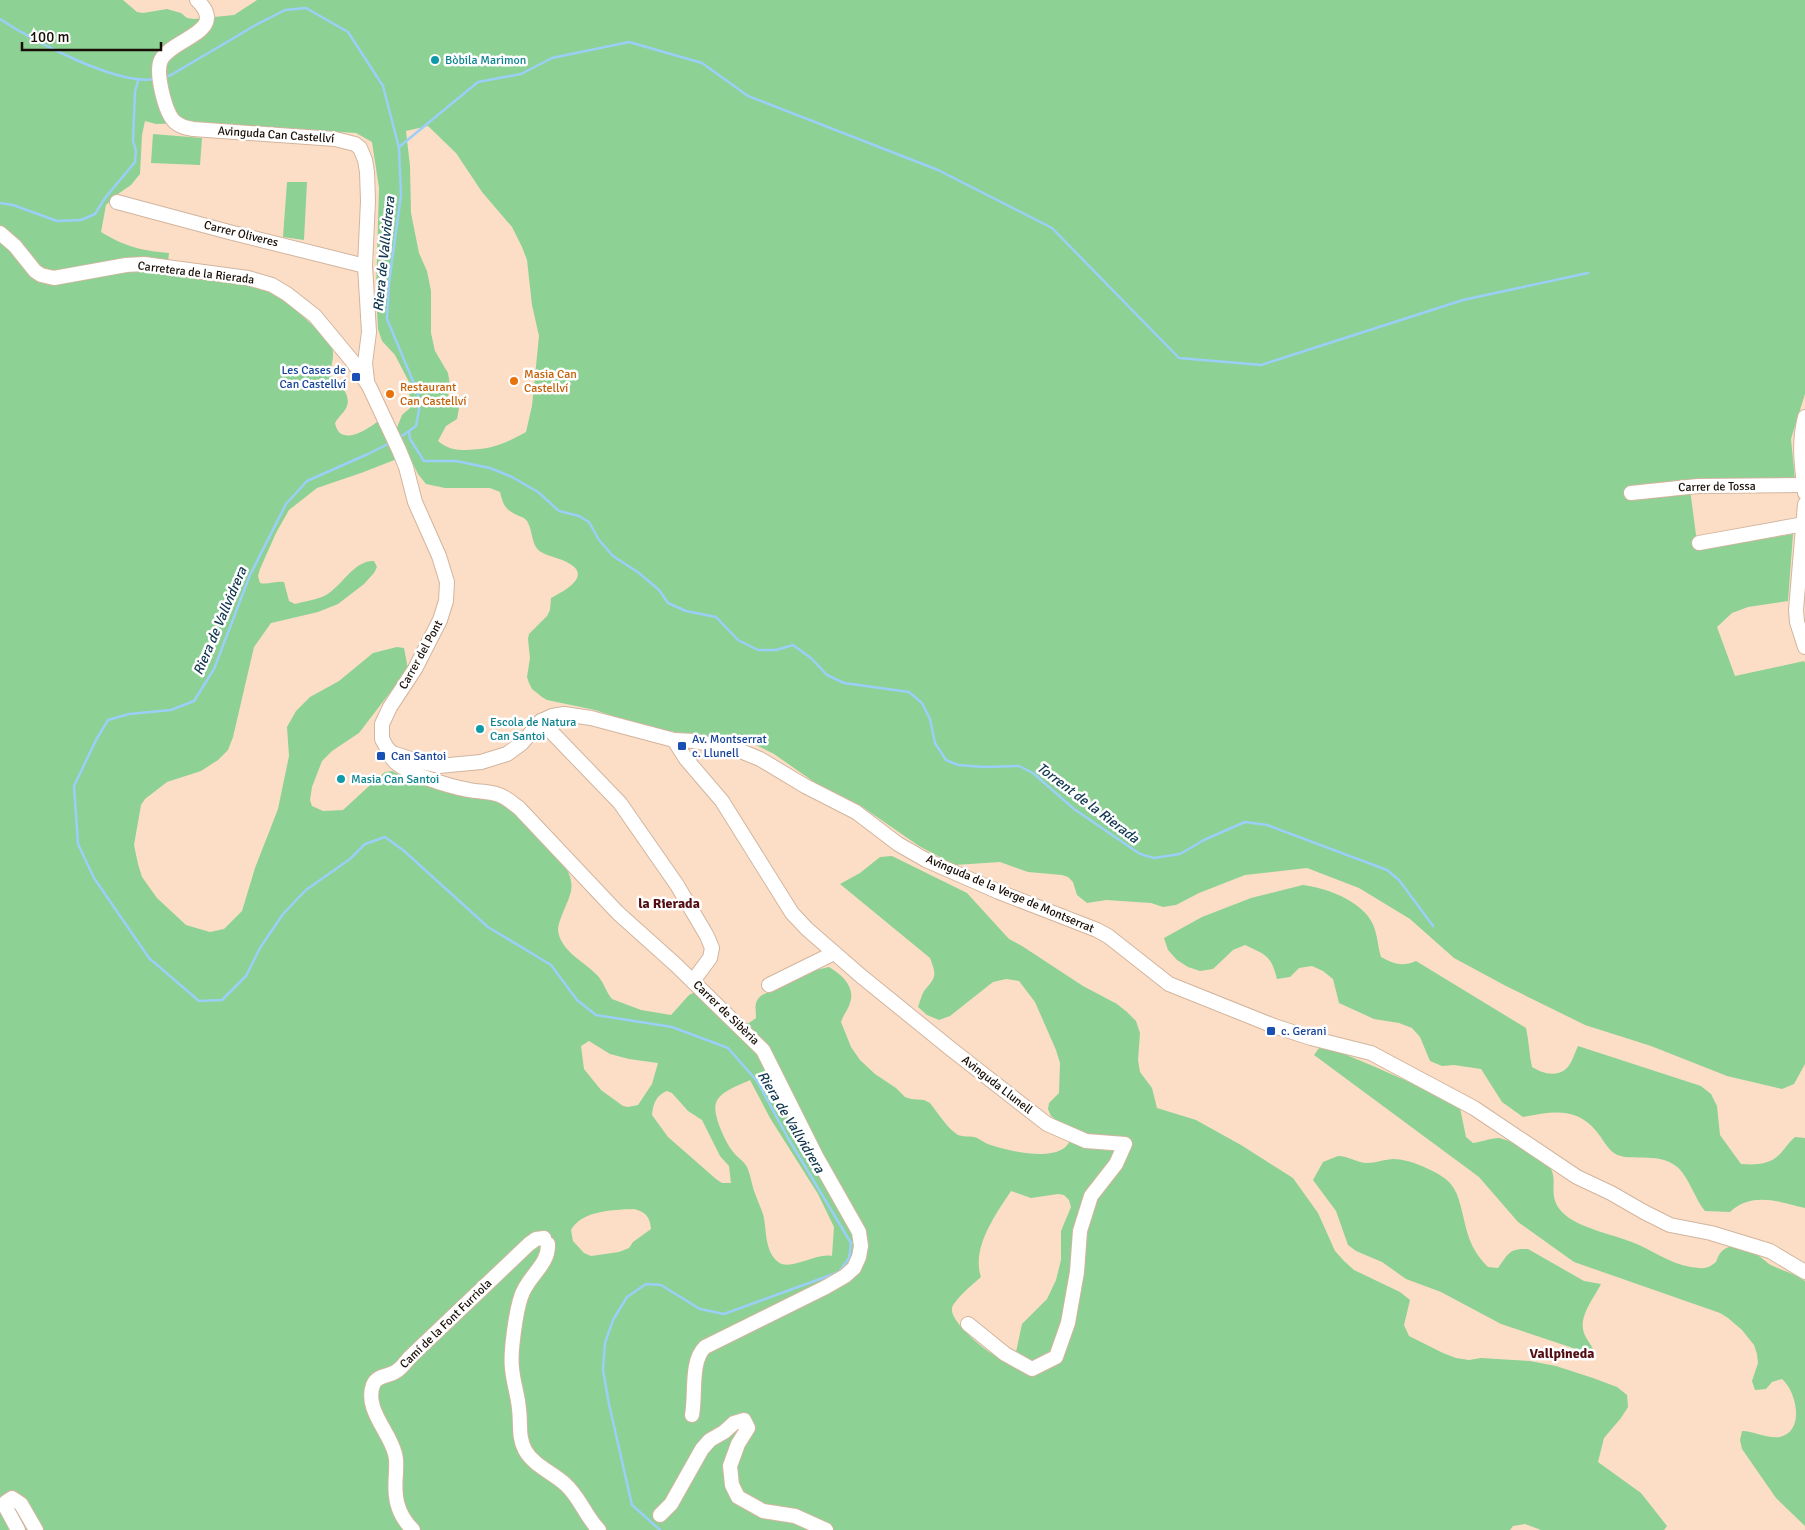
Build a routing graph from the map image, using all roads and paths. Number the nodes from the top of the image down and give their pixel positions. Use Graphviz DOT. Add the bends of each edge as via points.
graph roads {
  1 [pos="197,0"];
  2 [pos="117,202"];
  3 [pos="0,233"];
  4 [pos="366,266"];
  5 [pos="367,349"];
  6 [pos="351,360"];
  7 [pos="368,386"];
  8 [pos="1805,417"];
  9 [pos="406,467"];
  10 [pos="1804,485"];
  11 [pos="1631,493"];
  12 [pos="1805,502"];
  13 [pos="1804,524"];
  14 [pos="1699,543"];
  15 [pos="1805,647"];
  16 [pos="541,722"];
  17 [pos="674,740"];
  18 [pos="392,753"];
  19 [pos="515,805"];
  20 [pos="834,953"];
  21 [pos="693,981"];
  22 [pos="769,985"];
  23 [pos="1805,1272"];
  24 [pos="968,1324"];
  25 [pos="692,1415"];
  26 [pos="660,1515"];
  27 [pos="18,1530"];
  28 [pos="36,1530"];
  29 [pos="413,1530"];
  30 [pos="599,1530"];
  31 [pos="826,1530"];
  1 -- 4 [label="street, Avinguda Can Castellví" via="206,11 205,26 162,59 160,78 170,116 182,127 335,139 357,145 365,160 368,186"];
  2 -- 4 [label="street, Carrer Oliveres"];
  3 -- 6 [label="street, Carretera de la Rierada" via="35,271 54,278 144,264 248,278 272,285 315,316"];
  4 -- 5 [label="street, Avinguda Can Castellví"];
  5 -- 6 [label="street" via="360,360"];
  5 -- 7 [label="street, Avinguda Can Castellví" via="365,369"];
  6 -- 7 [label="street, Carretera de la Rierada"];
  7 -- 9 [label="street, Carretera de la Rierada"];
  8 -- 10 [label="street" via="1800,452"];
  9 -- 18 [label="street, Carrer del Pont" via="415,502 439,556 447,592 440,620 382,724 382,740"];
  10 -- 11 [label="street, Carrer de Tossa" via="1698,486"];
  10 -- 12 [label="street"];
  12 -- 13 [label="street"];
  13 -- 14 [label="street"];
  13 -- 15 [label="street" via="1796,610"];
  16 -- 17 [label="street, Avinguda de la Verge de Montserrat" via="552,716 570,714"];
  16 -- 18 [label="street" via="511,751 481,762 439,766"];
  16 -- 21 [label="street" via="620,803 704,931 712,948 710,958"];
  17 -- 20 [label="street, Avinguda Llunell" via="722,801 792,913"];
  17 -- 23 [label="street, Avinguda de la Verge de Montserrat" via="720,746 760,759 856,812 898,844 926,860 1098,930 1169,984 1274,1026 1371,1053 1474,1108 1577,1177 1644,1212 1670,1225 1711,1233 1770,1251"];
  18 -- 19 [label="street, Carrer del Pont" via="398,766 448,786 496,794"];
  19 -- 21 [label="street, Carrer de Sibèria" via="618,913"];
  20 -- 22 [label="street"];
  20 -- 24 [label="street, Avinguda Llunell" via="1047,1124 1086,1141 1124,1144 1116,1164 1091,1196 1080,1231 1068,1323 1056,1357 1032,1369 1005,1354"];
  21 -- 25 [label="street, Carrer de Sibèria" via="763,1050 816,1156 855,1224 861,1246 857,1263 845,1276 705,1347 695,1370"];
  26 -- 31 [label="street" via="669,1506 702,1449 734,1423 744,1420 748,1428 730,1466 732,1485 738,1497 763,1511 795,1516"];
  27 -- 28 [label="street" via="5,1506 12,1498 21,1504"];
  29 -- 30 [label="street, Camí de la Font Furriola" via="402,1518 396,1500 396,1454 372,1403 374,1382 399,1369 536,1239 546,1241 548,1253 521,1296 512,1355 520,1440 533,1461 575,1494"];
}
